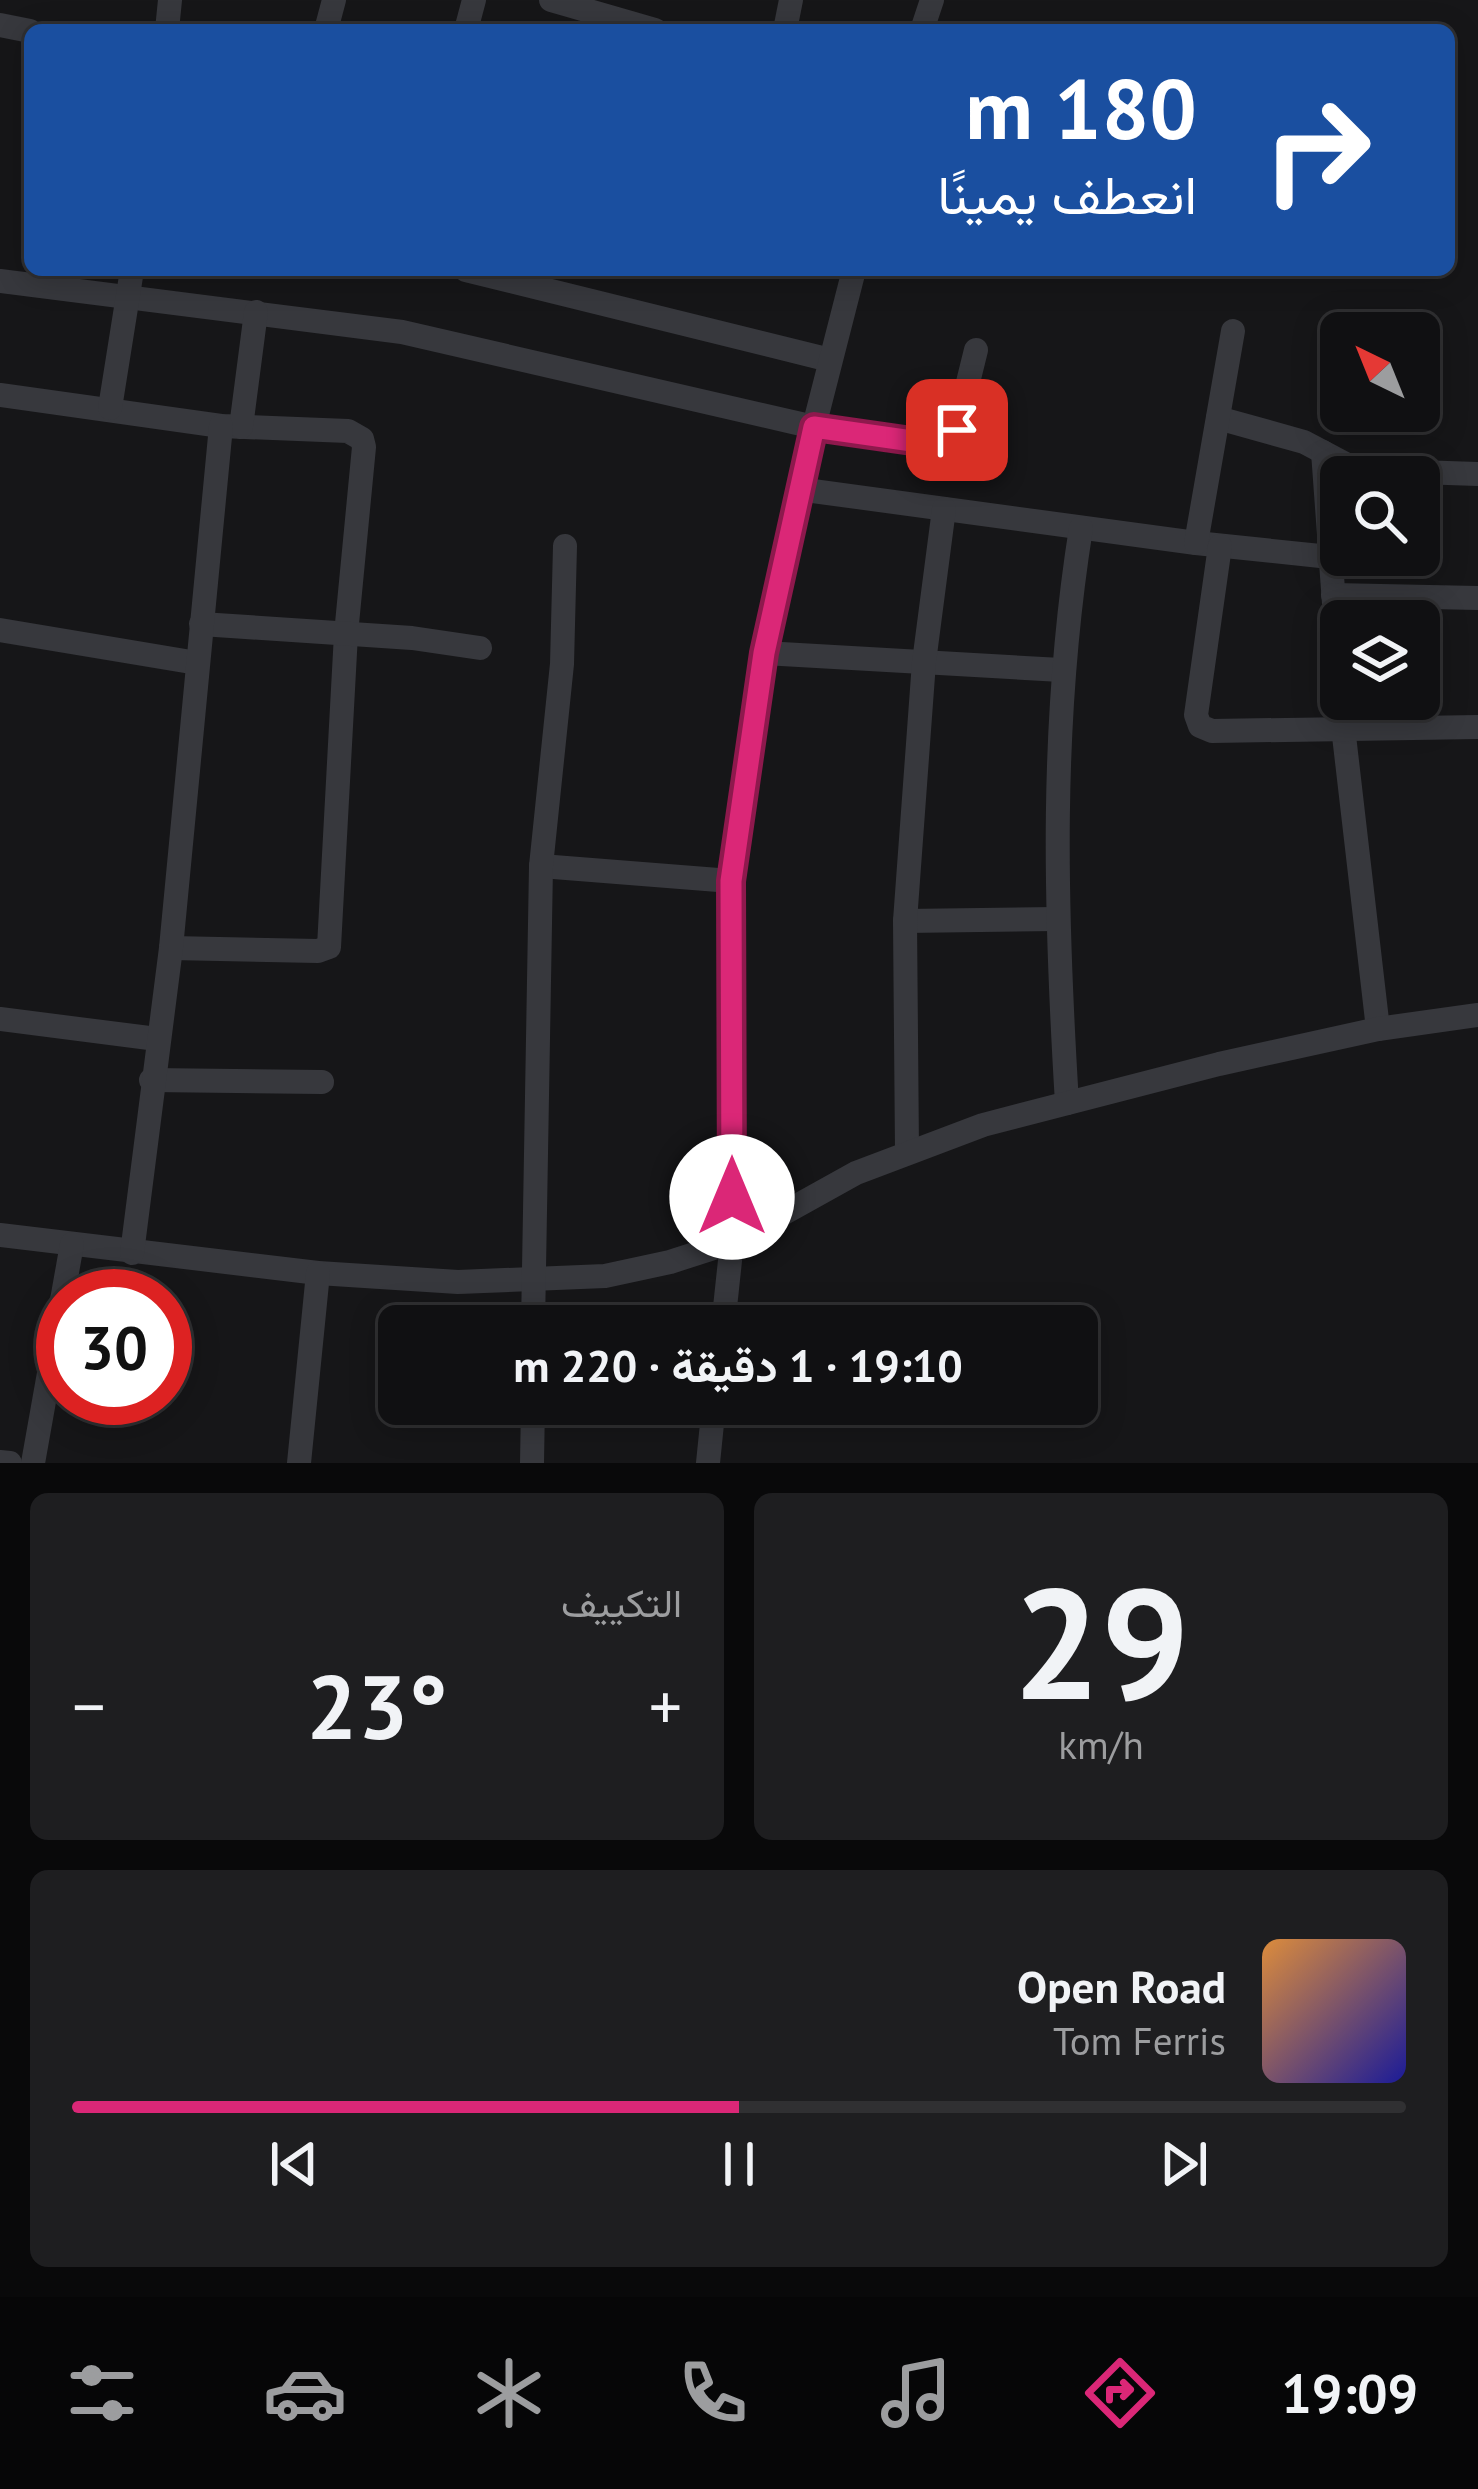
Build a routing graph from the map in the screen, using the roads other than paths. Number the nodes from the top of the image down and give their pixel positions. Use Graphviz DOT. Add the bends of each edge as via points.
graph roads {
  1 [pos="551,0"];
  2 [pos="634,24"];
  3 [pos="131,276"];
  4 [pos="490,276"];
  5 [pos="852,276"];
  6 [pos="0,281"];
  7 [pos="127,299"];
  8 [pos="256,312"];
  9 [pos="1232,331"];
  10 [pos="976,350"];
  11 [pos="830,360"];
  12 [pos="0,394"];
  13 [pos="110,409"];
  14 [pos="1218,418"];
  15 [pos="231,426"];
  16 [pos="814,427"];
  17 [pos="1323,452"];
  18 [pos="1323,456"];
  19 [pos="1478,474"];
  20 [pos="798,490"];
  21 [pos="944,509"];
  22 [pos="1081,528"];
  23 [pos="1208,545"];
  24 [pos="565,546"];
  25 [pos="1320,556"];
  26 [pos="1332,576"];
  27 [pos="1333,595"];
  28 [pos="1478,598"];
  29 [pos="201,624"];
  30 [pos="0,630"];
  31 [pos="346,634"];
  32 [pos="480,648"];
  33 [pos="764,653"];
  34 [pos="924,662"];
  35 [pos="197,663"];
  36 [pos="1061,670"];
  37 [pos="1342,727"];
  38 [pos="1478,727"];
  39 [pos="541,866"];
  40 [pos="731,881"];
  41 [pos="1056,919"];
  42 [pos="905,921"];
  43 [pos="171,948"];
  44 [pos="1478,1015"];
  45 [pos="0,1019"];
  46 [pos="1378,1029"];
  47 [pos="157,1039"];
  48 [pos="151,1080"];
  49 [pos="322,1082"];
  50 [pos="1067,1103"];
  51 [pos="907,1151"];
  52 [pos="0,1234"];
  53 [pos="732,1242"];
  54 [pos="72,1244"];
  55 [pos="132,1252"];
  56 [pos="318,1273"];
  57 [pos="534,1281"];
  58 [pos="533,1305"];
  59 [pos="724,1305"];
  60 [pos="533,1425"];
  61 [pos="712,1425"];
  62 [pos="0,1462"];
  63 [pos="10,1463"];
  64 [pos="32,1463"];
  65 [pos="299,1463"];
  66 [pos="532,1463"];
  67 [pos="708,1463"];
  1 -- 2 [label="street"];
  3 -- 7 [label="street"];
  4 -- 11 [label="street"];
  5 -- 11 [label="street"];
  6 -- 7 [label="street"];
  7 -- 8 [label="street"];
  7 -- 13 [label="street"];
  8 -- 15 [label="street"];
  8 -- 16 [label="street" via="402,332"];
  9 -- 14 [label="street"];
  10 -- 16 [label="street" via="949,444"];
  11 -- 16 [label="street"];
  12 -- 13 [label="street"];
  13 -- 15 [label="street"];
  14 -- 17 [label="street"];
  14 -- 23 [label="street"];
  15 -- 29 [label="street"];
  15 -- 31 [label="street" via="348,431 362,439"];
  16 -- 20 [label="street"];
  17 -- 18 [label="street"];
  17 -- 19 [label="street" via="1357,470"];
  20 -- 21 [label="street"];
  20 -- 33 [label="street"];
  21 -- 22 [label="street"];
  21 -- 34 [label="street"];
  22 -- 23 [label="street"];
  22 -- 36 [label="street"];
  23 -- 25 [label="street"];
  23 -- 37 [label="street" via="1200,726"];
  24 -- 39 [label="street" via="559,710"];
  26 -- 27 [label="street"];
  27 -- 28 [label="street"];
  27 -- 37 [label="street"];
  29 -- 31 [label="street"];
  29 -- 35 [label="street"];
  30 -- 35 [label="street"];
  31 -- 32 [label="street"];
  31 -- 43 [label="street" via="329,947"];
  33 -- 34 [label="street"];
  33 -- 40 [label="street"];
  34 -- 36 [label="street"];
  34 -- 42 [label="street"];
  35 -- 43 [label="street"];
  36 -- 41 [label="street"];
  37 -- 38 [label="street"];
  37 -- 46 [label="street"];
  39 -- 40 [label="street"];
  39 -- 57 [label="street"];
  40 -- 53 [label="street"];
  41 -- 42 [label="street"];
  41 -- 50 [label="street"];
  42 -- 51 [label="street"];
  43 -- 47 [label="street"];
  44 -- 46 [label="street"];
  45 -- 47 [label="street"];
  46 -- 50 [label="street"];
  47 -- 48 [label="street"];
  48 -- 49 [label="street"];
  48 -- 55 [label="street"];
  50 -- 51 [label="street"];
  51 -- 53 [label="street"];
  52 -- 54 [label="street"];
  53 -- 57 [label="street" via="605,1276"];
  53 -- 59 [label="street"];
  54 -- 55 [label="street"];
  54 -- 64 [label="street"];
  55 -- 56 [label="street"];
  56 -- 57 [label="street"];
  56 -- 65 [label="street"];
  57 -- 58 [label="street"];
  60 -- 66 [label="street"];
  61 -- 67 [label="street"];
  62 -- 63 [label="street"];
}
